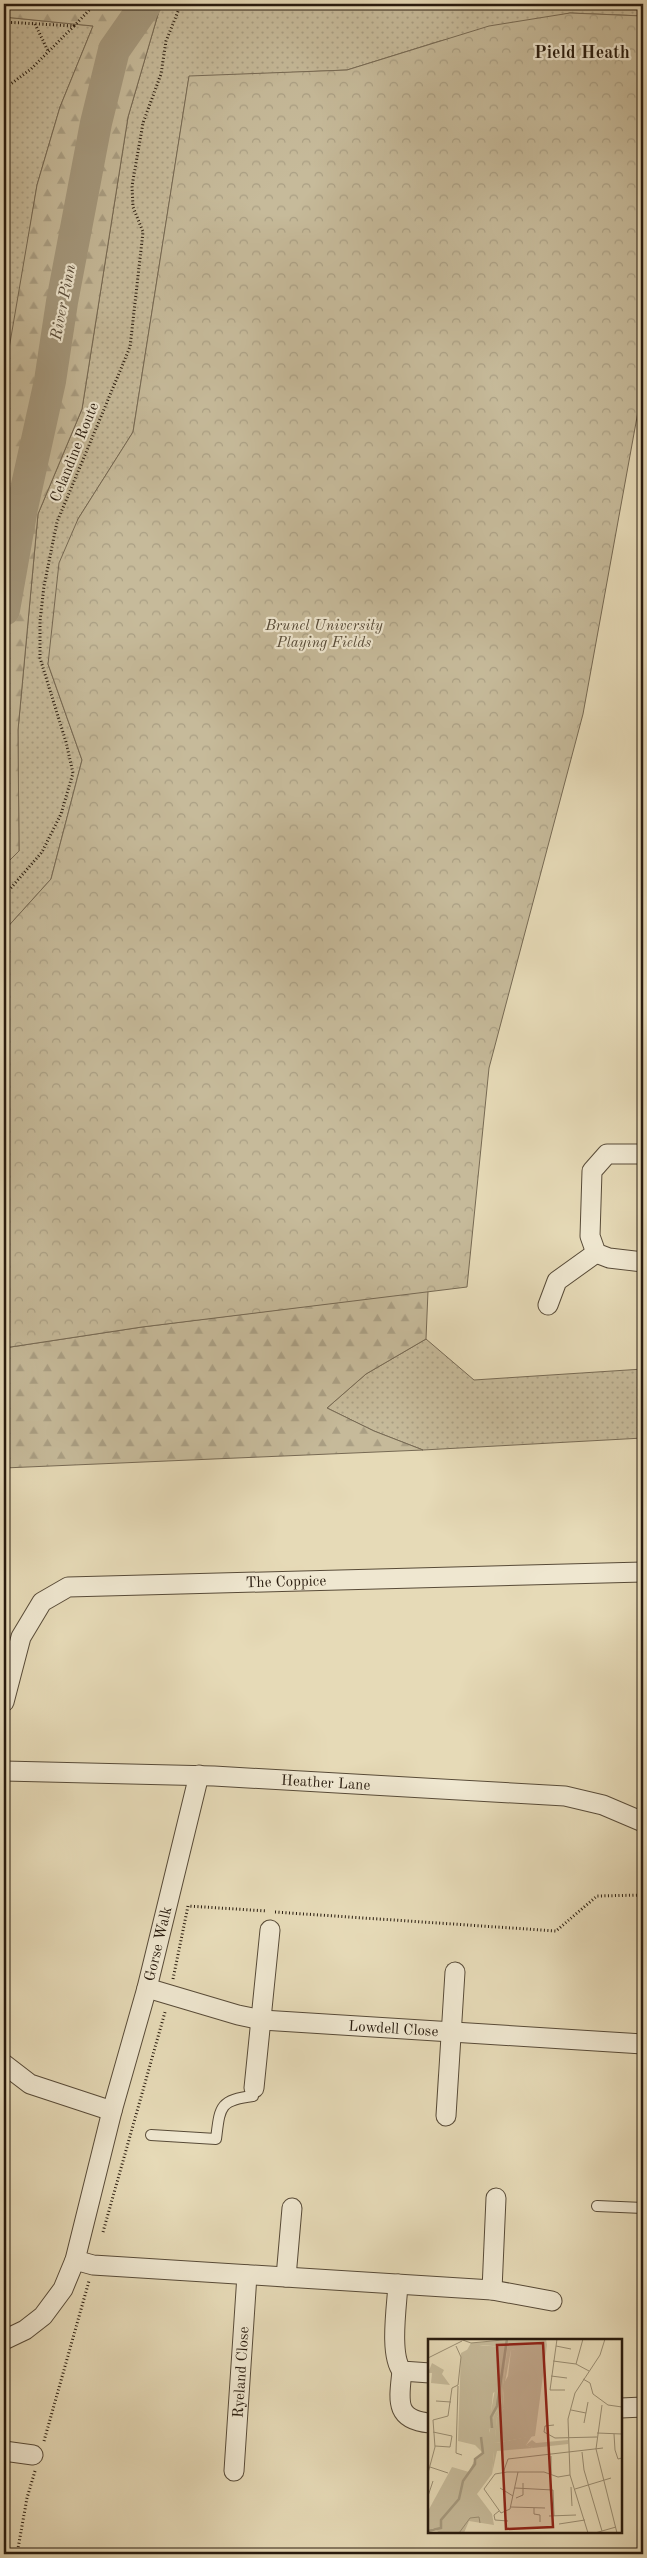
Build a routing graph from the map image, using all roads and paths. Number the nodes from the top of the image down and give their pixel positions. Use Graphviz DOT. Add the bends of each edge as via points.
graph roads {
  1 [pos="95,4"];
  2 [pos="182,4"];
  3 [pos="4,22"];
  4 [pos="35,24"];
  5 [pos="74,26"];
  6 [pos="48,51"];
  7 [pos="4,89"];
  8 [pos="4,896"];
  9 [pos="643,1154"];
  10 [pos="596,1253"];
  11 [pos="643,1262"];
  12 [pos="548,1305"];
  13 [pos="643,1572"];
  14 [pos="4,1702"];
  15 [pos="4,1771"];
  16 [pos="199,1775"];
  17 [pos="643,1822"];
  18 [pos="270,1930"];
  19 [pos="455,1972"];
  20 [pos="147,1988"];
  21 [pos="262,2020"];
  22 [pos="450,2032"];
  23 [pos="643,2044"];
  24 [pos="4,2064"];
  25 [pos="254,2088"];
  26 [pos="112,2111"];
  27 [pos="446,2116"];
  28 [pos="151,2135"];
  29 [pos="496,2198"];
  30 [pos="597,2206"];
  31 [pos="292,2208"];
  32 [pos="643,2208"];
  33 [pos="75,2260"];
  34 [pos="247,2275"];
  35 [pos="286,2277"];
  36 [pos="398,2284"];
  37 [pos="492,2290"];
  38 [pos="552,2301"];
  39 [pos="4,2340"];
  40 [pos="402,2371"];
  41 [pos="428,2373"];
  42 [pos="643,2407"];
  43 [pos="622,2408"];
  44 [pos="428,2423"];
  45 [pos="4,2451"];
  46 [pos="33,2455"];
  47 [pos="234,2471"];
  1 -- 5 [label="path"];
  2 -- 8 [label="path, Celandine Route" via="166,41 161,74 143,123 132,186 133,207 143,232 130,347 57,522 44,586 40,658 73,773 61,814 42,852"];
  3 -- 4 [label="path"];
  4 -- 5 [label="path"];
  4 -- 6 [label="path"];
  5 -- 6 [label="path"];
  6 -- 7 [label="path" via="31,69"];
  9 -- 10 [label="street" via="607,1154 592,1171 590,1236"];
  10 -- 11 [label="street"];
  10 -- 12 [label="street" via="557,1282"];
  13 -- 14 [label="street, The Coppice" via="68,1587 42,1602 21,1637"];
  15 -- 16 [label="street, Heather Lane"];
  16 -- 17 [label="street, Heather Lane" via="565,1796 602,1805"];
  16 -- 20 [label="street, Gorse Walk"];
  18 -- 21 [label="street"];
  19 -- 22 [label="street"];
  20 -- 21 [label="street, Lowdell Close"];
  20 -- 26 [label="street, Gorse Walk"];
  21 -- 22 [label="street, Lowdell Close"];
  21 -- 25 [label="street"];
  22 -- 23 [label="street, Lowdell Close"];
  22 -- 27 [label="street"];
  24 -- 26 [label="street" via="30,2084"];
  25 -- 28 [label="lane" via="253,2096 235,2098 220,2108 216,2139"];
  26 -- 33 [label="street, Gorse Walk"];
  29 -- 37 [label="street"];
  30 -- 32 [label="lane"];
  31 -- 35 [label="street"];
  33 -- 34 [label="street" via="93,2265"];
  33 -- 39 [label="street, Gorse Walk" via="63,2289 43,2316"];
  34 -- 35 [label="street"];
  34 -- 47 [label="street, Ryeland Close"];
  35 -- 36 [label="street"];
  36 -- 37 [label="street"];
  36 -- 40 [label="street" via="395,2354"];
  37 -- 38 [label="street"];
  40 -- 41 [label="street"];
  40 -- 44 [label="street" via="400,2389 406,2416 414,2422"];
  42 -- 43 [label="street"];
  45 -- 46 [label="street"];
}
